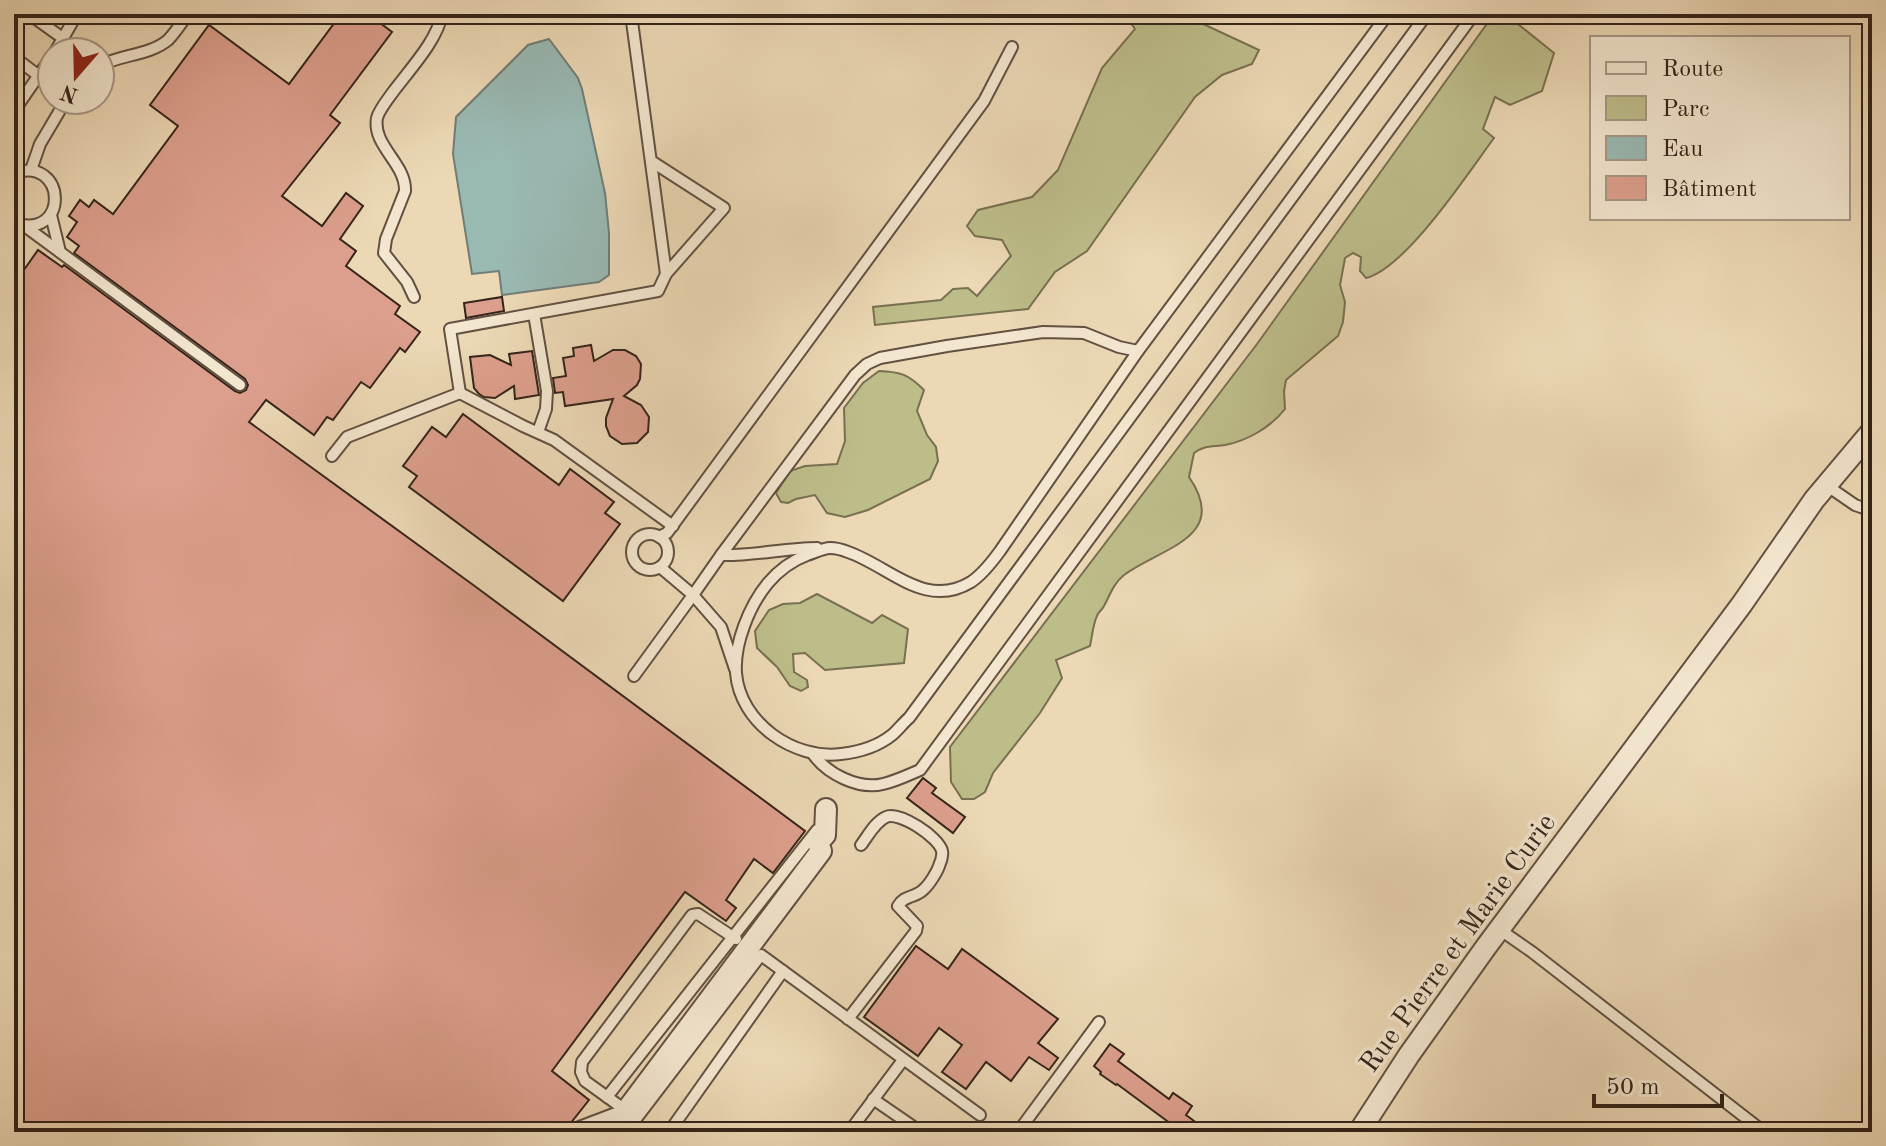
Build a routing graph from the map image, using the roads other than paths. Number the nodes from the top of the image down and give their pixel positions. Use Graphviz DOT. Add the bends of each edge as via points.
graph roads {
  1 [pos="29,14"];
  2 [pos="77,14"];
  3 [pos="188,14"];
  4 [pos="442,14"];
  5 [pos="631,14"];
  6 [pos="1271,14"];
  7 [pos="1310,14"];
  8 [pos="1388,14"];
  9 [pos="1427,14"];
  10 [pos="1474,14"];
  11 [pos="60,36"];
  12 [pos="66,36"];
  13 [pos="1012,47"];
  14 [pos="14,57"];
  15 [pos="116,59"];
  16 [pos="36,74"];
  17 [pos="36,80"];
  18 [pos="15,109"];
  19 [pos="57,116"];
  20 [pos="651,161"];
  21 [pos="31,170"];
  22 [pos="14,173"];
  23 [pos="51,215"];
  24 [pos="14,223"];
  25 [pos="26,227"];
  26 [pos="60,252"];
  27 [pos="666,274"];
  28 [pos="414,297"];
  29 [pos="534,314"];
  30 [pos="1138,351"];
  31 [pos="240,385"];
  32 [pos="460,393"];
  33 [pos="1872,431"];
  34 [pos="538,432"];
  35 [pos="332,456"];
  36 [pos="1826,485"];
  37 [pos="1872,511"];
  38 [pos="673,526"];
  39 [pos="659,537"];
  40 [pos="829,548"];
  41 [pos="721,555"];
  42 [pos="660,567"];
  43 [pos="693,595"];
  44 [pos="735,670"];
  45 [pos="634,676"];
  46 [pos="813,754"];
  47 [pos="825,814"];
  48 [pos="861,845"];
  49 [pos="1499,929"];
  50 [pos="747,946"];
  51 [pos="783,971"];
  52 [pos="848,1019"];
  53 [pos="1099,1022"];
  54 [pos="903,1060"];
  55 [pos="607,1097"];
  56 [pos="873,1099"];
  57 [pos="631,1114"];
  58 [pos="980,1115"];
  59 [pos="580,1132"];
  60 [pos="626,1132"];
  61 [pos="669,1132"];
  62 [pos="849,1132"];
  63 [pos="921,1132"];
  64 [pos="1018,1132"];
  65 [pos="1359,1132"];
  66 [pos="1764,1132"];
  1 -- 11 [label="lane"];
  2 -- 12 [label="lane"];
  3 -- 15 [label="lane" via="167,41"];
  4 -- 28 [label="lane" via="438,31 377,116 377,134 406,184 384,253"];
  5 -- 20 [label="lane"];
  6 -- 7 [label="lane"];
  8 -- 30 [label="lane"];
  9 -- 46 [label="lane" via="909,718 891,736 862,750"];
  10 -- 46 [label="lane" via="920,770 885,784 863,784 832,772"];
  13 -- 38 [label="lane" via="984,101"];
  14 -- 16 [label="lane"];
  17 -- 18 [label="lane"];
  19 -- 21 [label="lane"];
  20 -- 27 [label="lane"];
  20 -- 27 [label="lane" via="724,208"];
  21 -- 22 [label="lane"];
  21 -- 23 [label="lane" via="48,179 55,192"];
  23 -- 25 [label="lane"];
  23 -- 26 [label="lane"];
  24 -- 25 [label="lane"];
  25 -- 26 [label="lane"];
  26 -- 31 [label="lane"];
  27 -- 29 [label="lane" via="658,291"];
  29 -- 32 [label="lane" via="450,329"];
  29 -- 34 [label="lane" via="547,391"];
  30 -- 40 [label="lane" via="1000,551 973,581 930,591 859,556"];
  30 -- 41 [label="lane" via="1084,333 1043,332 867,364"];
  32 -- 34 [label="lane"];
  32 -- 35 [label="lane" via="347,437"];
  33 -- 36 [label="street, Rue Pierre et Marie Curie"];
  34 -- 38 [label="lane"];
  36 -- 37 [label="lane"];
  36 -- 49 [label="street, Rue Pierre et Marie Curie"];
  38 -- 39 [label="lane"];
  39 -- 42 [label="lane" via="667,550"];
  39 -- 42 [label="lane" via="644,536 632,551 639,566"];
  40 -- 41 [label="lane"];
  40 -- 44 [label="lane" via="796,559 766,586 747,621"];
  41 -- 43 [label="lane"];
  42 -- 43 [label="lane"];
  43 -- 44 [label="lane" via="721,627"];
  43 -- 45 [label="lane"];
  44 -- 46 [label="lane" via="742,696 757,720 776,738"];
  47 -- 50 [label="street" via="821,851"];
  48 -- 52 [label="lane" via="888,816 904,818 942,851 923,891 898,906 916,931"];
  49 -- 65 [label="street, Rue Pierre et Marie Curie"];
  49 -- 66 [label="lane"];
  50 -- 51 [label="lane"];
  50 -- 55 [label="lane"];
  50 -- 55 [label="lane" via="692,915 582,1062 585,1081"];
  50 -- 57 [label="street"];
  51 -- 52 [label="lane"];
  51 -- 61 [label="lane"];
  52 -- 54 [label="lane"];
  53 -- 64 [label="lane"];
  54 -- 56 [label="lane"];
  54 -- 58 [label="lane"];
  55 -- 57 [label="lane"];
  56 -- 62 [label="lane"];
  56 -- 63 [label="lane"];
  57 -- 59 [label="street"];
  57 -- 60 [label="lane"];
}
